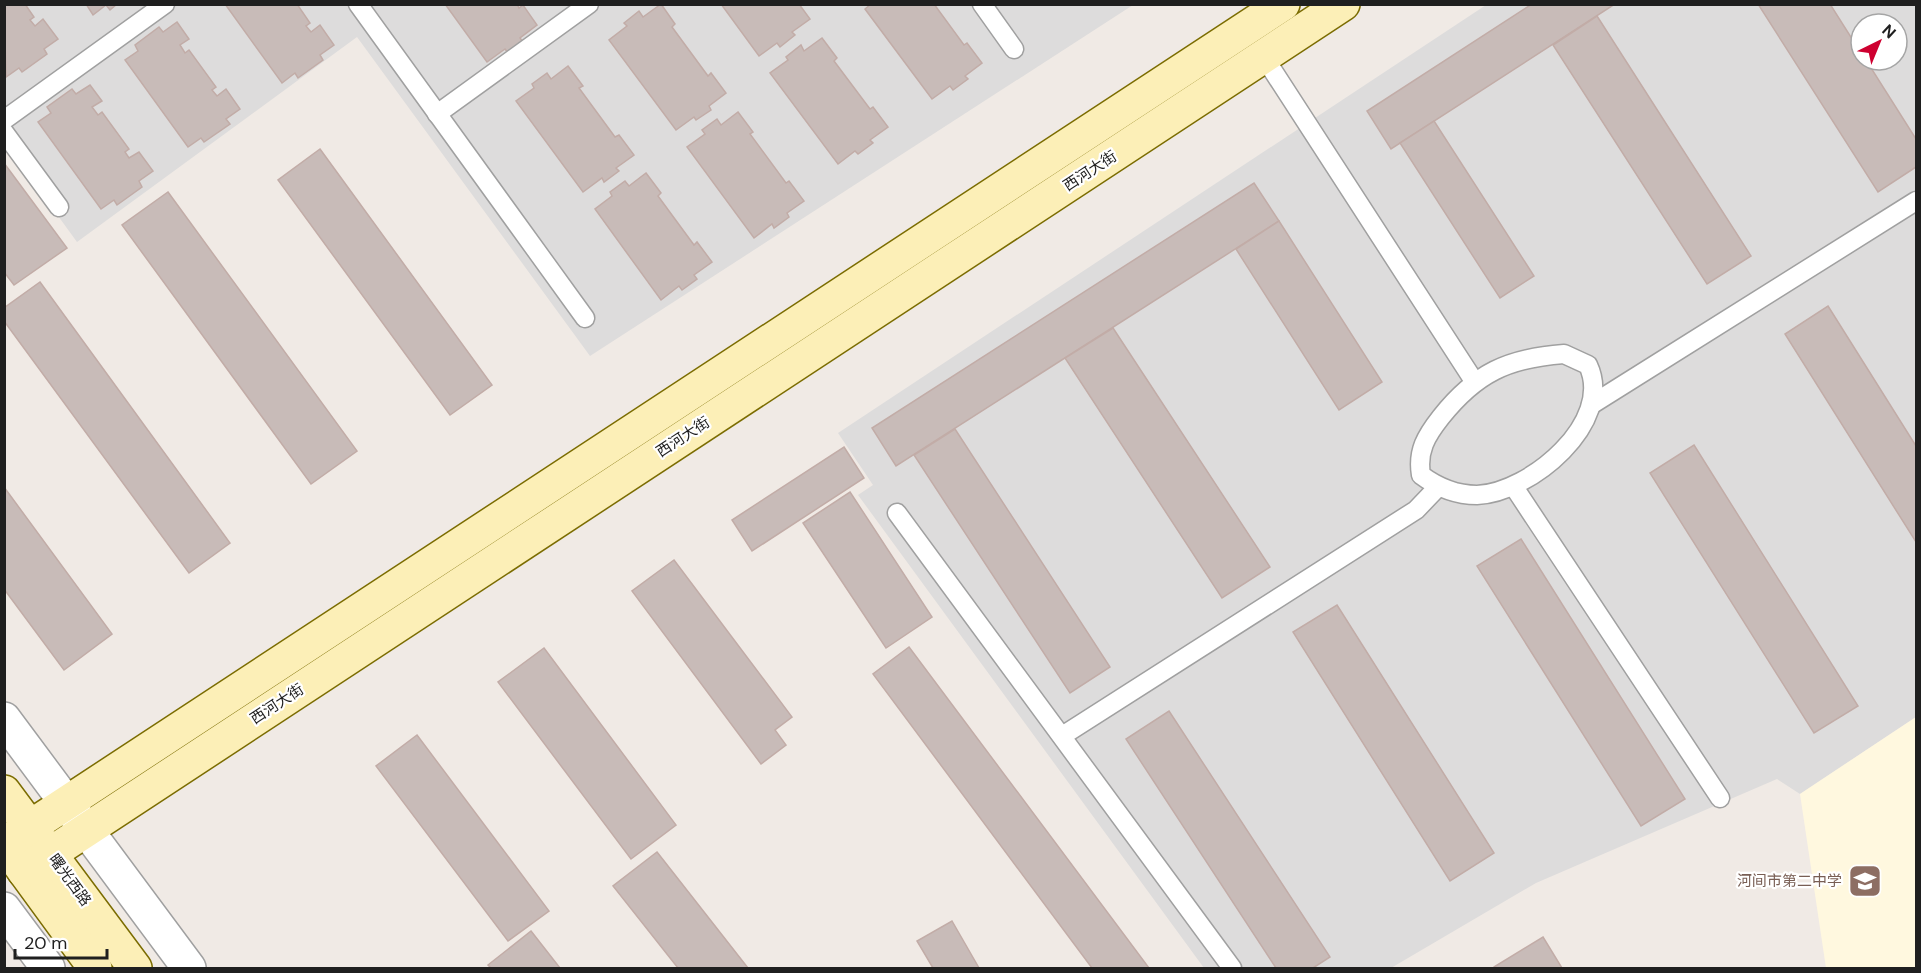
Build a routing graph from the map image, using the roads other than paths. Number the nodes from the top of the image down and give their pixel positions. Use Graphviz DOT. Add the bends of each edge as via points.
graph roads {
  1 [pos="165,4"];
  2 [pos="358,4"];
  3 [pos="589,4"];
  4 [pos="982,4"];
  5 [pos="1283,4"];
  6 [pos="1343,4"];
  7 [pos="1014,49"];
  8 [pos="1264,57"];
  9 [pos="437,114"];
  10 [pos="4,120"];
  11 [pos="4,132"];
  12 [pos="1917,201"];
  13 [pos="59,207"];
  14 [pos="585,318"];
  15 [pos="1474,381"];
  16 [pos="1591,405"];
  17 [pos="1438,487"];
  18 [pos="1514,487"];
  19 [pos="897,513"];
  20 [pos="4,718"];
  21 [pos="1062,736"];
  22 [pos="4,792"];
  23 [pos="1720,798"];
  24 [pos="67,803"];
  25 [pos="86,829"];
  26 [pos="13,838"];
  27 [pos="37,862"];
  28 [pos="4,909"];
  29 [pos="48,969"];
  30 [pos="95,969"];
  31 [pos="135,969"];
  32 [pos="189,969"];
  33 [pos="1232,969"];
  1 -- 10 [label="lane"];
  2 -- 9 [label="lane"];
  3 -- 9 [label="lane"];
  4 -- 7 [label="lane"];
  5 -- 24 [label="street"];
  6 -- 8 [label="street, 西河大街"];
  8 -- 15 [label="lane"];
  8 -- 25 [label="street, 西河大街"];
  9 -- 14 [label="lane"];
  11 -- 13 [label="lane"];
  12 -- 16 [label="lane"];
  15 -- 16 [label="lane" via="1506,365 1564,354 1588,365 1596,380"];
  15 -- 17 [label="lane" via="1426,436 1418,459 1421,475"];
  16 -- 18 [label="lane" via="1577,434 1550,464"];
  17 -- 18 [label="lane" via="1476,495"];
  17 -- 21 [label="lane" via="1416,510"];
  18 -- 23 [label="lane"];
  19 -- 21 [label="lane"];
  20 -- 24 [label="street"];
  21 -- 33 [label="lane"];
  22 -- 26 [label="street, 曙光西路"];
  24 -- 25 [label="street"];
  24 -- 26 [label="street"];
  25 -- 27 [label="street, 西河大街"];
  25 -- 32 [label="street"];
  26 -- 27 [label="street, 曙光西路"];
  27 -- 30 [label="street, 曙光西路"];
  27 -- 31 [label="street, 曙光西路"];
  28 -- 29 [label="street"];
}
